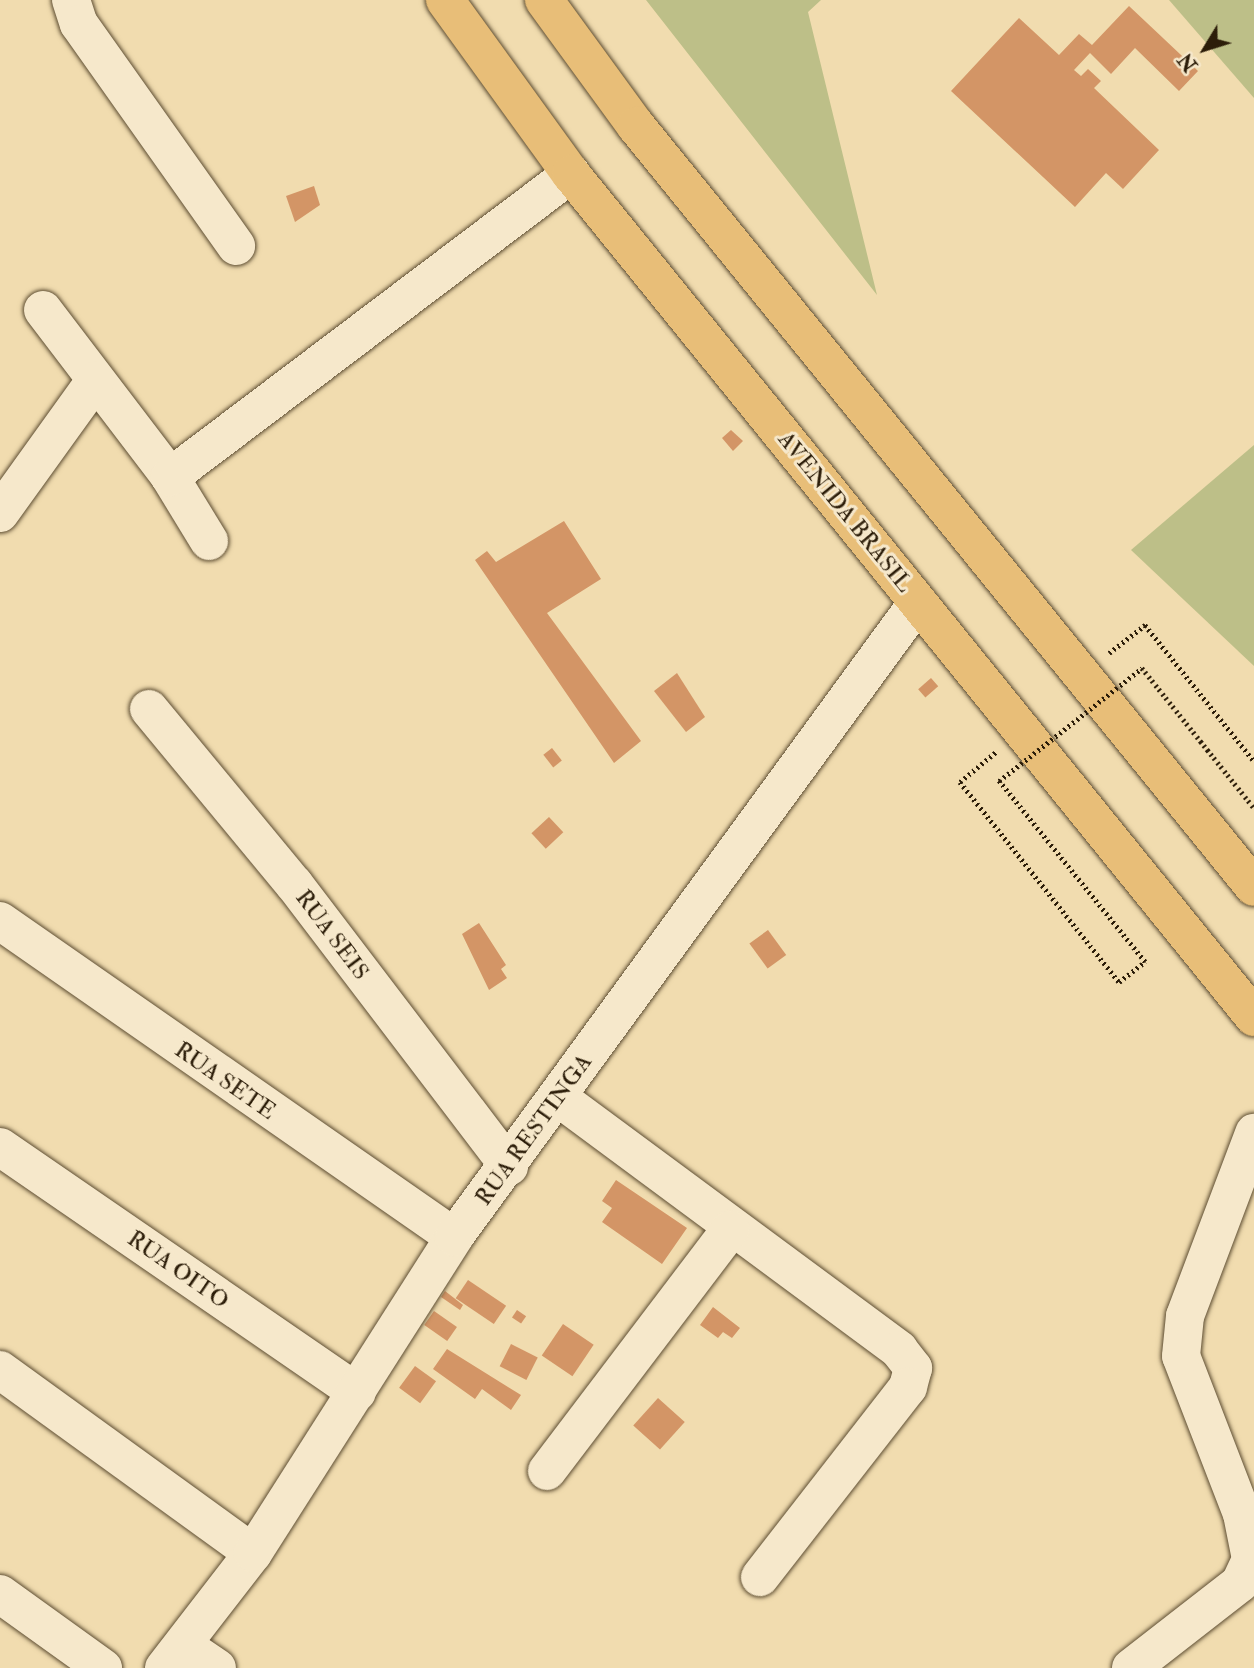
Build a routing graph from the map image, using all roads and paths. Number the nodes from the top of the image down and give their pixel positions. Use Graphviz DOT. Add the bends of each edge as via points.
graph roads {
  1 [pos="71,0"];
  2 [pos="445,0"];
  3 [pos="544,0"];
  4 [pos="571,174"];
  5 [pos="236,246"];
  6 [pos="43,310"];
  7 [pos="94,381"];
  8 [pos="170,477"];
  9 [pos="0,513"];
  10 [pos="209,541"];
  11 [pos="918,602"];
  12 [pos="1083,673"];
  13 [pos="149,709"];
  14 [pos="1021,729"];
  15 [pos="1254,761"];
  16 [pos="1254,808"];
  17 [pos="1254,887"];
  18 [pos="0,921"];
  19 [pos="1254,1017"];
  20 [pos="559,1098"];
  21 [pos="1254,1133"];
  22 [pos="0,1147"];
  23 [pos="509,1166"];
  24 [pos="730,1230"];
  25 [pos="454,1237"];
  26 [pos="0,1370"];
  27 [pos="357,1392"];
  28 [pos="547,1471"];
  29 [pos="253,1553"];
  30 [pos="760,1577"];
  31 [pos="0,1594"];
  32 [pos="173,1656"];
  33 [pos="103,1668"];
  34 [pos="217,1668"];
  35 [pos="1131,1668"];
  1 -- 5 [label="street" via="79,24"];
  2 -- 4 [label="highway, AVENIDA BRASIL"];
  3 -- 12 [label="highway" via="636,126"];
  4 -- 8 [label="street"];
  4 -- 11 [label="highway, AVENIDA BRASIL"];
  6 -- 7 [label="street"];
  7 -- 8 [label="street"];
  7 -- 9 [label="street"];
  8 -- 10 [label="street"];
  11 -- 14 [label="highway, AVENIDA BRASIL"];
  11 -- 20 [label="street, RUA RESTINGA"];
  12 -- 15 [label="path" via="1145,625"];
  12 -- 17 [label="highway"];
  13 -- 23 [label="street, RUA SEIS" via="294,884"];
  14 -- 16 [label="path, bridge" via="960,782 1119,982 1145,962 999,781 1142,668"];
  14 -- 19 [label="highway, AVENIDA BRASIL"];
  18 -- 25 [label="street, RUA SETE"];
  20 -- 23 [label="street, RUA RESTINGA"];
  20 -- 24 [label="street"];
  21 -- 35 [label="street" via="1185,1316 1181,1356 1242,1514 1251,1559 1240,1583"];
  22 -- 27 [label="street, RUA OITO"];
  23 -- 25 [label="street, RUA RESTINGA"];
  24 -- 28 [label="street"];
  24 -- 30 [label="street" via="899,1350 914,1376"];
  25 -- 27 [label="street, RUA RESTINGA"];
  26 -- 29 [label="street"];
  27 -- 29 [label="street, RUA RESTINGA"];
  29 -- 32 [label="street, RUA RESTINGA"];
  31 -- 33 [label="street"];
  32 -- 34 [label="street"];
}
